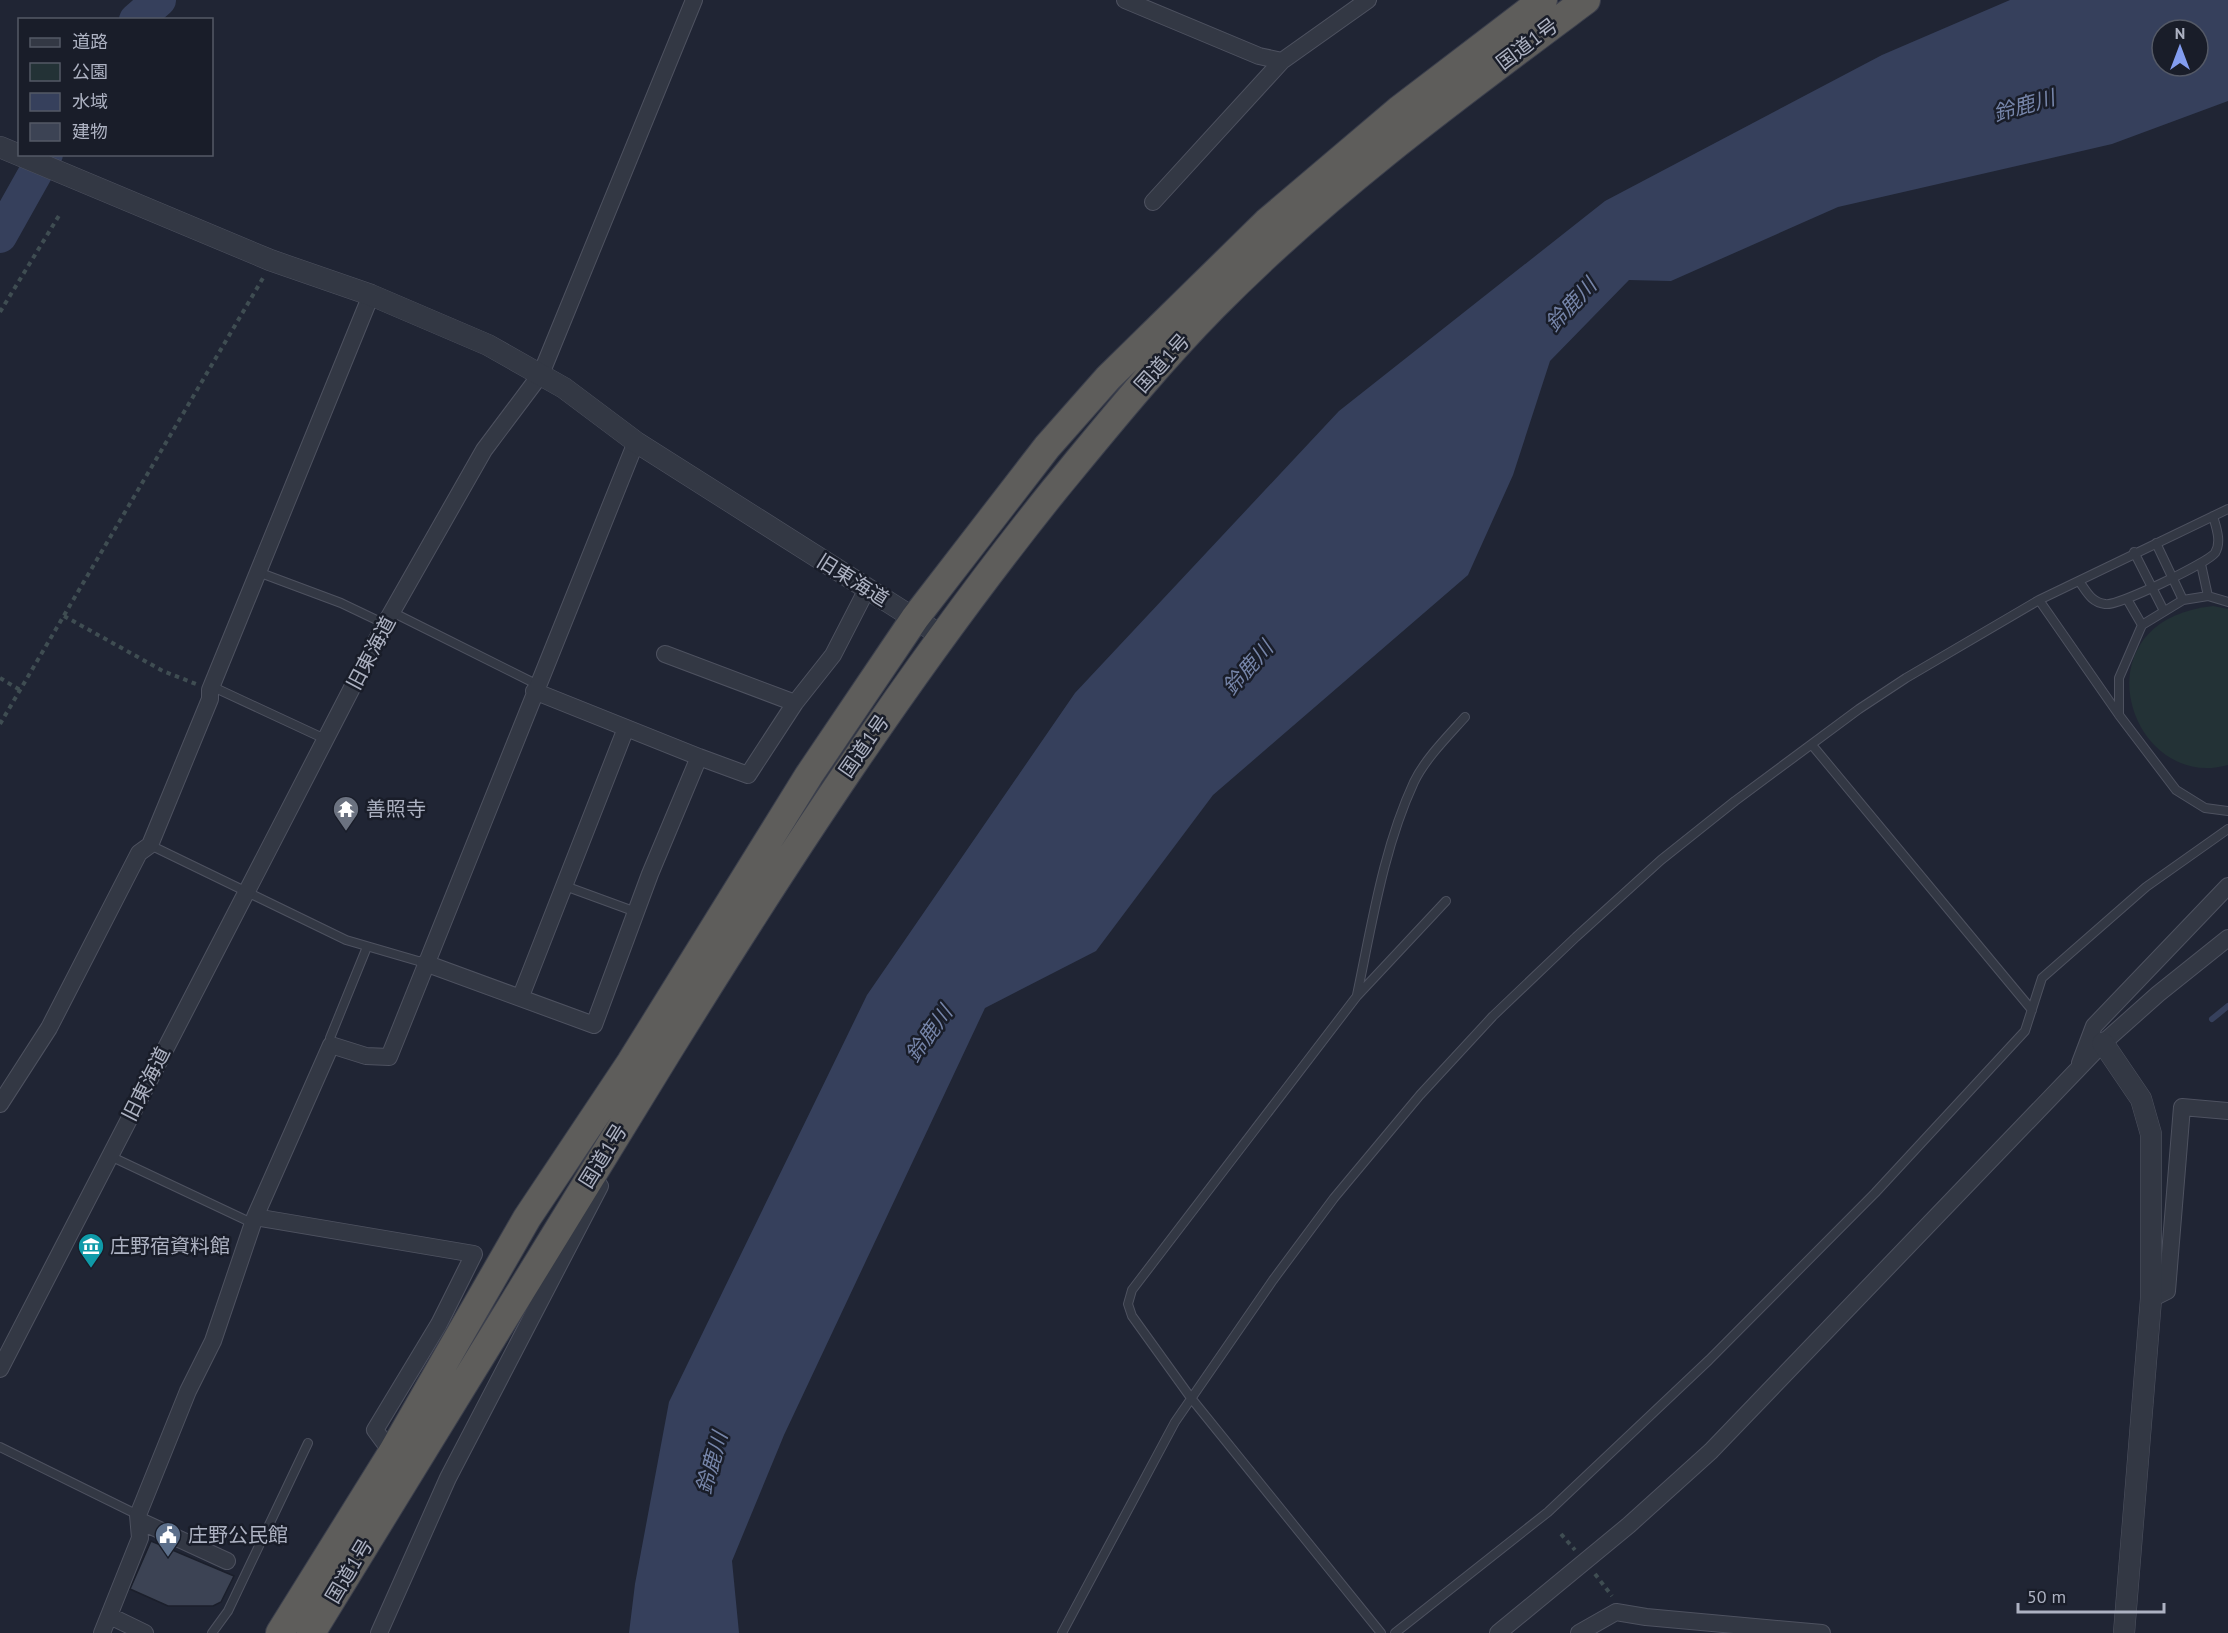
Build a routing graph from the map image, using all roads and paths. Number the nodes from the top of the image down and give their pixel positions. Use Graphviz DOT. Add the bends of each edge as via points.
graph roads {
  1 [pos="694,0"];
  2 [pos="1125,0"];
  3 [pos="1368,0"];
  4 [pos="1543,0"];
  5 [pos="1586,0"];
  6 [pos="1282,61"];
  7 [pos="1,147"];
  8 [pos="18,154"];
  9 [pos="23,156"];
  10 [pos="1153,202"];
  11 [pos="60,213"];
  12 [pos="270,260"];
  13 [pos="371,295"];
  14 [pos="0,312"];
  15 [pos="543,368"];
  16 [pos="636,442"];
  17 [pos="2228,509"];
  18 [pos="2213,516"];
  19 [pos="2156,543"];
  20 [pos="2134,552"];
  21 [pos="2201,564"];
  22 [pos="258,572"];
  23 [pos="2171,576"];
  24 [pos="2079,581"];
  25 [pos="2152,588"];
  26 [pos="867,589"];
  27 [pos="2208,596"];
  28 [pos="2127,599"];
  29 [pos="2039,600"];
  30 [pos="2183,600"];
  31 [pos="2228,602"];
  32 [pos="2164,611"];
  33 [pos="64,616"];
  34 [pos="388,618"];
  35 [pos="915,618"];
  36 [pos="2142,625"];
  37 [pos="942,636"];
  38 [pos="665,654"];
  39 [pos="0,678"];
  40 [pos="535,687"];
  41 [pos="210,688"];
  42 [pos="20,690"];
  43 [pos="795,703"];
  44 [pos="2119,715"];
  45 [pos="1465,717"];
  46 [pos="0,724"];
  47 [pos="626,728"];
  48 [pos="325,739"];
  49 [pos="1812,745"];
  50 [pos="699,757"];
  51 [pos="2228,811"];
  52 [pos="2228,829"];
  53 [pos="150,845"];
  54 [pos="565,886"];
  55 [pos="2228,886"];
  56 [pos="246,892"];
  57 [pos="1446,901"];
  58 [pos="636,912"];
  59 [pos="2228,938"];
  60 [pos="367,947"];
  61 [pos="426,963"];
  62 [pos="521,996"];
  63 [pos="1357,996"];
  64 [pos="2032,1010"];
  65 [pos="2103,1043"];
  66 [pos="331,1045"];
  67 [pos="665,1056"];
  68 [pos="2078,1069"];
  69 [pos="0,1104"];
  70 [pos="2228,1111"];
  71 [pos="110,1156"];
  72 [pos="254,1220"];
  73 [pos="2151,1299"];
  74 [pos="0,1369"];
  75 [pos="1191,1398"];
  76 [pos="308,1443"];
  77 [pos="0,1447"];
  78 [pos="392,1453"];
  79 [pos="139,1518"];
  80 [pos="1561,1534"];
  81 [pos="1578,1554"];
  82 [pos="227,1561"];
  83 [pos="1590,1568"];
  84 [pos="1616,1612"];
  85 [pos="110,1616"];
  86 [pos="102,1633"];
  87 [pos="145,1633"];
  88 [pos="213,1633"];
  89 [pos="280,1633"];
  90 [pos="311,1633"];
  91 [pos="379,1633"];
  92 [pos="1062,1633"];
  93 [pos="1381,1633"];
  94 [pos="1395,1633"];
  95 [pos="1498,1633"];
  96 [pos="1579,1633"];
  97 [pos="1822,1633"];
  98 [pos="2124,1633"];
  1 -- 15 [label="street"];
  2 -- 6 [label="street" via="1259,56"];
  3 -- 6 [label="street"];
  4 -- 35 [label="highway, 国道1号" via="1398,110 1267,222 1183,302 1047,447"];
  5 -- 37 [label="highway, 国道1号" via="1352,180 1214,305 1106,426"];
  6 -- 10 [label="street"];
  7 -- 8 [label="street"];
  9 -- 12 [label="street"];
  11 -- 14 [label="path"];
  12 -- 13 [label="street"];
  12 -- 33 [label="path"];
  13 -- 15 [label="street"];
  13 -- 22 [label="street"];
  15 -- 16 [label="street, 旧東海道"];
  15 -- 34 [label="street, 旧東海道" via="484,450"];
  16 -- 26 [label="street, 旧東海道"];
  16 -- 40 [label="street"];
  17 -- 18 [label="lane"];
  18 -- 19 [label="lane"];
  18 -- 21 [label="lane" via="2218,537 2215,552"];
  19 -- 20 [label="lane"];
  19 -- 23 [label="lane"];
  20 -- 24 [label="lane"];
  20 -- 25 [label="lane"];
  21 -- 23 [label="lane"];
  21 -- 27 [label="lane"];
  22 -- 34 [label="lane"];
  22 -- 41 [label="street"];
  23 -- 25 [label="lane"];
  23 -- 30 [label="lane"];
  24 -- 28 [label="lane" via="2094,601 2109,605"];
  24 -- 29 [label="lane"];
  25 -- 28 [label="lane"];
  25 -- 32 [label="lane"];
  26 -- 35 [label="street, 旧東海道"];
  26 -- 43 [label="street" via="833,655"];
  27 -- 30 [label="lane"];
  27 -- 31 [label="lane"];
  28 -- 36 [label="lane"];
  29 -- 44 [label="lane"];
  29 -- 49 [label="lane" via="1906,678"];
  30 -- 32 [label="lane"];
  32 -- 36 [label="lane"];
  33 -- 41 [label="path" via="163,671"];
  33 -- 42 [label="path"];
  34 -- 40 [label="lane"];
  34 -- 48 [label="street, 旧東海道"];
  35 -- 37 [label="street, 旧東海道"];
  35 -- 78 [label="highway, 国道1号" via="808,775 631,1062 527,1218"];
  36 -- 44 [label="lane" via="2119,678"];
  37 -- 67 [label="highway, 国道1号" via="819,811"];
  38 -- 43 [label="street"];
  39 -- 42 [label="path"];
  40 -- 47 [label="street"];
  40 -- 61 [label="street"];
  41 -- 48 [label="lane"];
  41 -- 53 [label="street" via="210,699"];
  42 -- 46 [label="path"];
  43 -- 50 [label="street" via="748,775"];
  44 -- 51 [label="lane" via="2176,790 2205,808"];
  45 -- 63 [label="lane" via="1415,780 1378,891"];
  47 -- 50 [label="street"];
  47 -- 54 [label="street"];
  48 -- 56 [label="street, 旧東海道"];
  49 -- 64 [label="lane"];
  49 -- 75 [label="lane" via="1661,860 1493,1017 1420,1095 1341,1189"];
  50 -- 58 [label="street"];
  52 -- 64 [label="lane" via="2146,887 2042,978"];
  53 -- 56 [label="lane"];
  53 -- 69 [label="street" via="140,853 49,1028"];
  54 -- 58 [label="lane"];
  54 -- 62 [label="street"];
  55 -- 68 [label="street" via="2094,1026"];
  56 -- 60 [label="lane"];
  56 -- 71 [label="street, 旧東海道"];
  57 -- 63 [label="lane"];
  58 -- 62 [label="street" via="594,1025"];
  59 -- 65 [label="street"];
  60 -- 61 [label="lane"];
  60 -- 66 [label="lane" via="330,1038"];
  61 -- 62 [label="street"];
  61 -- 66 [label="street" via="389,1057 366,1056"];
  63 -- 75 [label="lane" via="1132,1290 1128,1304 1132,1316"];
  64 -- 94 [label="lane" via="2025,1031 1875,1193 1709,1360 1548,1512"];
  65 -- 68 [label="street"];
  65 -- 73 [label="street" via="2142,1099 2151,1134"];
  66 -- 72 [label="street"];
  67 -- 90 [label="highway, 国道1号"];
  67 -- 91 [label="street" via="448,1478"];
  68 -- 95 [label="street" via="1711,1451"];
  70 -- 73 [label="street" via="2182,1107 2167,1291"];
  71 -- 72 [label="lane"];
  71 -- 74 [label="street, 旧東海道"];
  72 -- 78 [label="street" via="474,1254 439,1323 375,1430"];
  72 -- 79 [label="street" via="213,1341"];
  73 -- 98 [label="street"];
  75 -- 92 [label="lane"];
  75 -- 93 [label="lane"];
  76 -- 88 [label="lane" via="228,1611"];
  77 -- 79 [label="lane"];
  78 -- 89 [label="highway, 国道1号"];
  79 -- 82 [label="street"];
  79 -- 85 [label="street" via="140,1538"];
  80 -- 81 [label="path"];
  83 -- 84 [label="path" via="1619,1605"];
  84 -- 96 [label="street"];
  84 -- 97 [label="street"];
  85 -- 86 [label="street"];
  85 -- 87 [label="street"];
}
